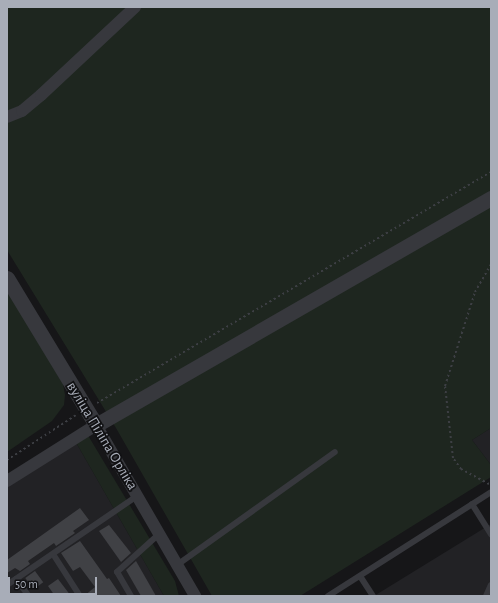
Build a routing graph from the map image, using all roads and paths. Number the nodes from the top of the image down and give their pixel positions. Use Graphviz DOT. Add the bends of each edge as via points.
graph roads {
  1 [pos="135,7"];
  2 [pos="7,117"];
  3 [pos="491,172"];
  4 [pos="491,198"];
  5 [pos="491,264"];
  6 [pos="7,278"];
  7 [pos="86,409"];
  8 [pos="96,426"];
  9 [pos="335,452"];
  10 [pos="7,460"];
  11 [pos="7,481"];
  12 [pos="491,485"];
  13 [pos="491,492"];
  14 [pos="137,496"];
  15 [pos="472,504"];
  16 [pos="159,534"];
  17 [pos="491,534"];
  18 [pos="53,554"];
  19 [pos="177,566"];
  20 [pos="360,576"];
  21 [pos="16,579"];
  22 [pos="7,585"];
  23 [pos="491,585"];
  24 [pos="28,596"];
  25 [pos="80,596"];
  26 [pos="132,596"];
  27 [pos="195,596"];
  28 [pos="328,596"];
  29 [pos="373,596"];
  30 [pos="486,596"];
  1 -- 2 [label="street" via="41,96 22,111"];
  3 -- 7 [label="path"];
  4 -- 8 [label="street"];
  5 -- 12 [label="path" via="475,292 445,386 453,458 461,469"];
  6 -- 7 [label="street, вуліца Піліпа Орліка"];
  7 -- 8 [label="street, вуліца Піліпа Орліка"];
  7 -- 10 [label="path"];
  8 -- 11 [label="street"];
  8 -- 14 [label="street, вуліца Піліпа Орліка"];
  9 -- 19 [label="lane"];
  13 -- 15 [label="lane"];
  14 -- 16 [label="street, вуліца Піліпа Орліка"];
  14 -- 18 [label="lane"];
  15 -- 17 [label="lane"];
  15 -- 20 [label="lane"];
  16 -- 19 [label="street, вуліца Піліпа Орліка"];
  16 -- 26 [label="lane" via="117,572"];
  18 -- 21 [label="lane"];
  18 -- 25 [label="lane"];
  19 -- 27 [label="street, вуліца Піліпа Орліка"];
  20 -- 28 [label="lane"];
  20 -- 29 [label="lane"];
  21 -- 22 [label="lane"];
  21 -- 24 [label="lane"];
  23 -- 30 [label="lane"];
}
